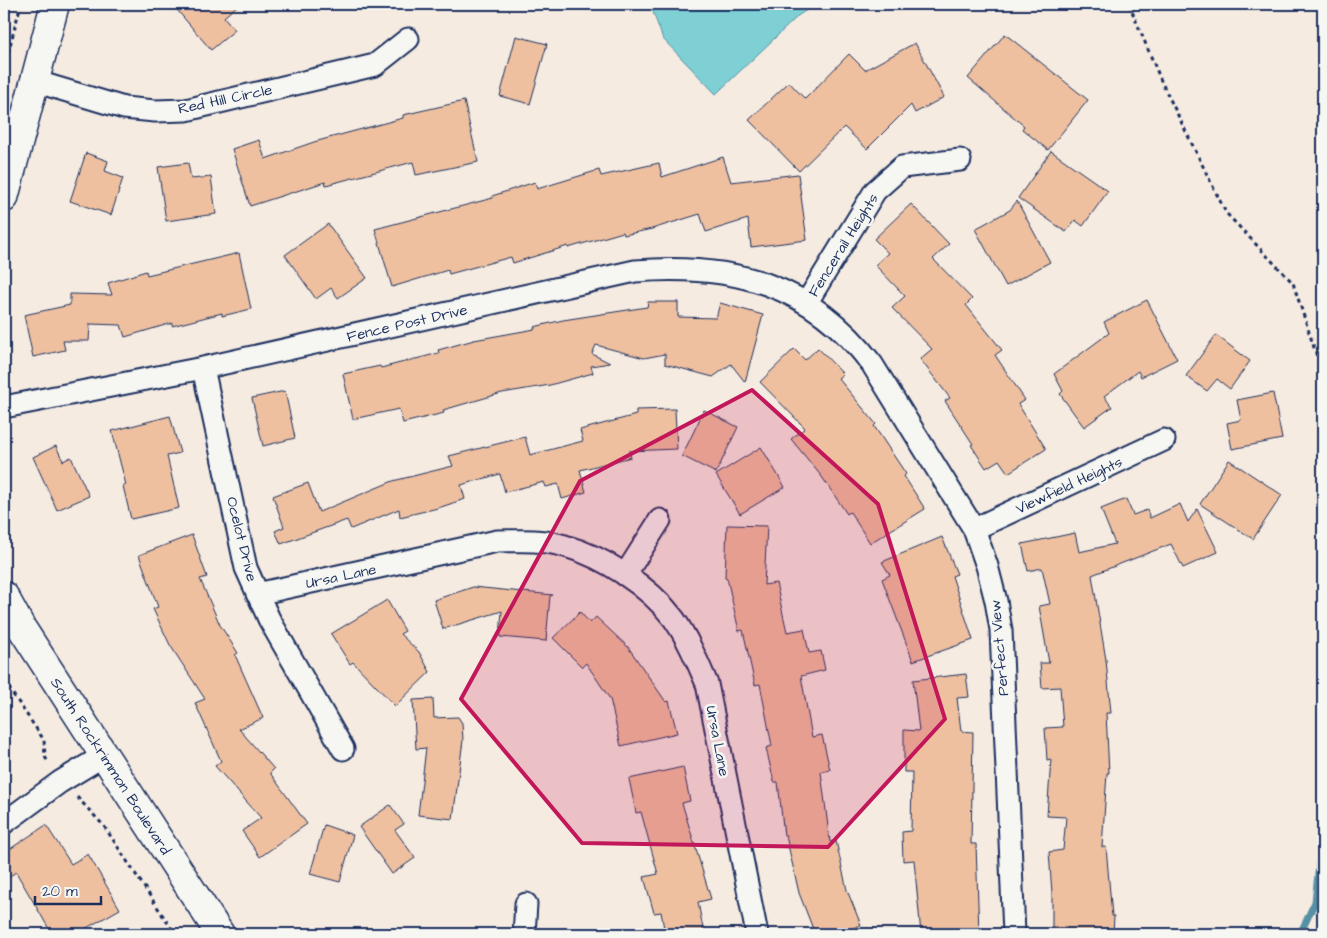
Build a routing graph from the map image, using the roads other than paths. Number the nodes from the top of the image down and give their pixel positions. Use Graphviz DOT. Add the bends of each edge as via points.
graph roads {
  1 [pos="55,4"];
  2 [pos="408,39"];
  3 [pos="34,82"];
  4 [pos="960,160"];
  5 [pos="4,198"];
  6 [pos="807,302"];
  7 [pos="204,368"];
  8 [pos="4,407"];
  9 [pos="1164,440"];
  10 [pos="660,520"];
  11 [pos="974,529"];
  12 [pos="625,575"];
  13 [pos="257,594"];
  14 [pos="4,596"];
  15 [pos="343,749"];
  16 [pos="103,756"];
  17 [pos="4,823"];
  18 [pos="526,904"];
  19 [pos="220,934"];
  20 [pos="524,934"];
  21 [pos="757,934"];
  22 [pos="1014,934"];
  1 -- 3 [label="main road"];
  2 -- 3 [label="street, Red Hill Circle" via="375,65 186,110 124,108"];
  3 -- 5 [label="main road"];
  4 -- 6 [label="street, Fencerail Heights" via="902,167 875,191"];
  6 -- 7 [label="street, Fence Post Drive" via="749,278 715,270 635,271"];
  6 -- 11 [label="street, Perfect View" via="835,322 872,364"];
  7 -- 8 [label="street, Fence Post Drive"];
  7 -- 13 [label="street, Ocelot Drive" via="246,568"];
  9 -- 11 [label="street, Viewfield Heights"];
  10 -- 12 [label="street"];
  11 -- 22 [label="street, Perfect View" via="987,566 1001,630"];
  12 -- 13 [label="street, Ursa Lane" via="594,556 564,545 530,540 496,541"];
  12 -- 21 [label="street, Ursa Lane" via="674,618 693,650 707,684"];
  13 -- 15 [label="street, Ocelot Drive"];
  14 -- 16 [label="main road, South Rockrimmon Boulevard"];
  16 -- 17 [label="street"];
  16 -- 19 [label="main road, South Rockrimmon Boulevard"];
  18 -- 20 [label="street"];
}
